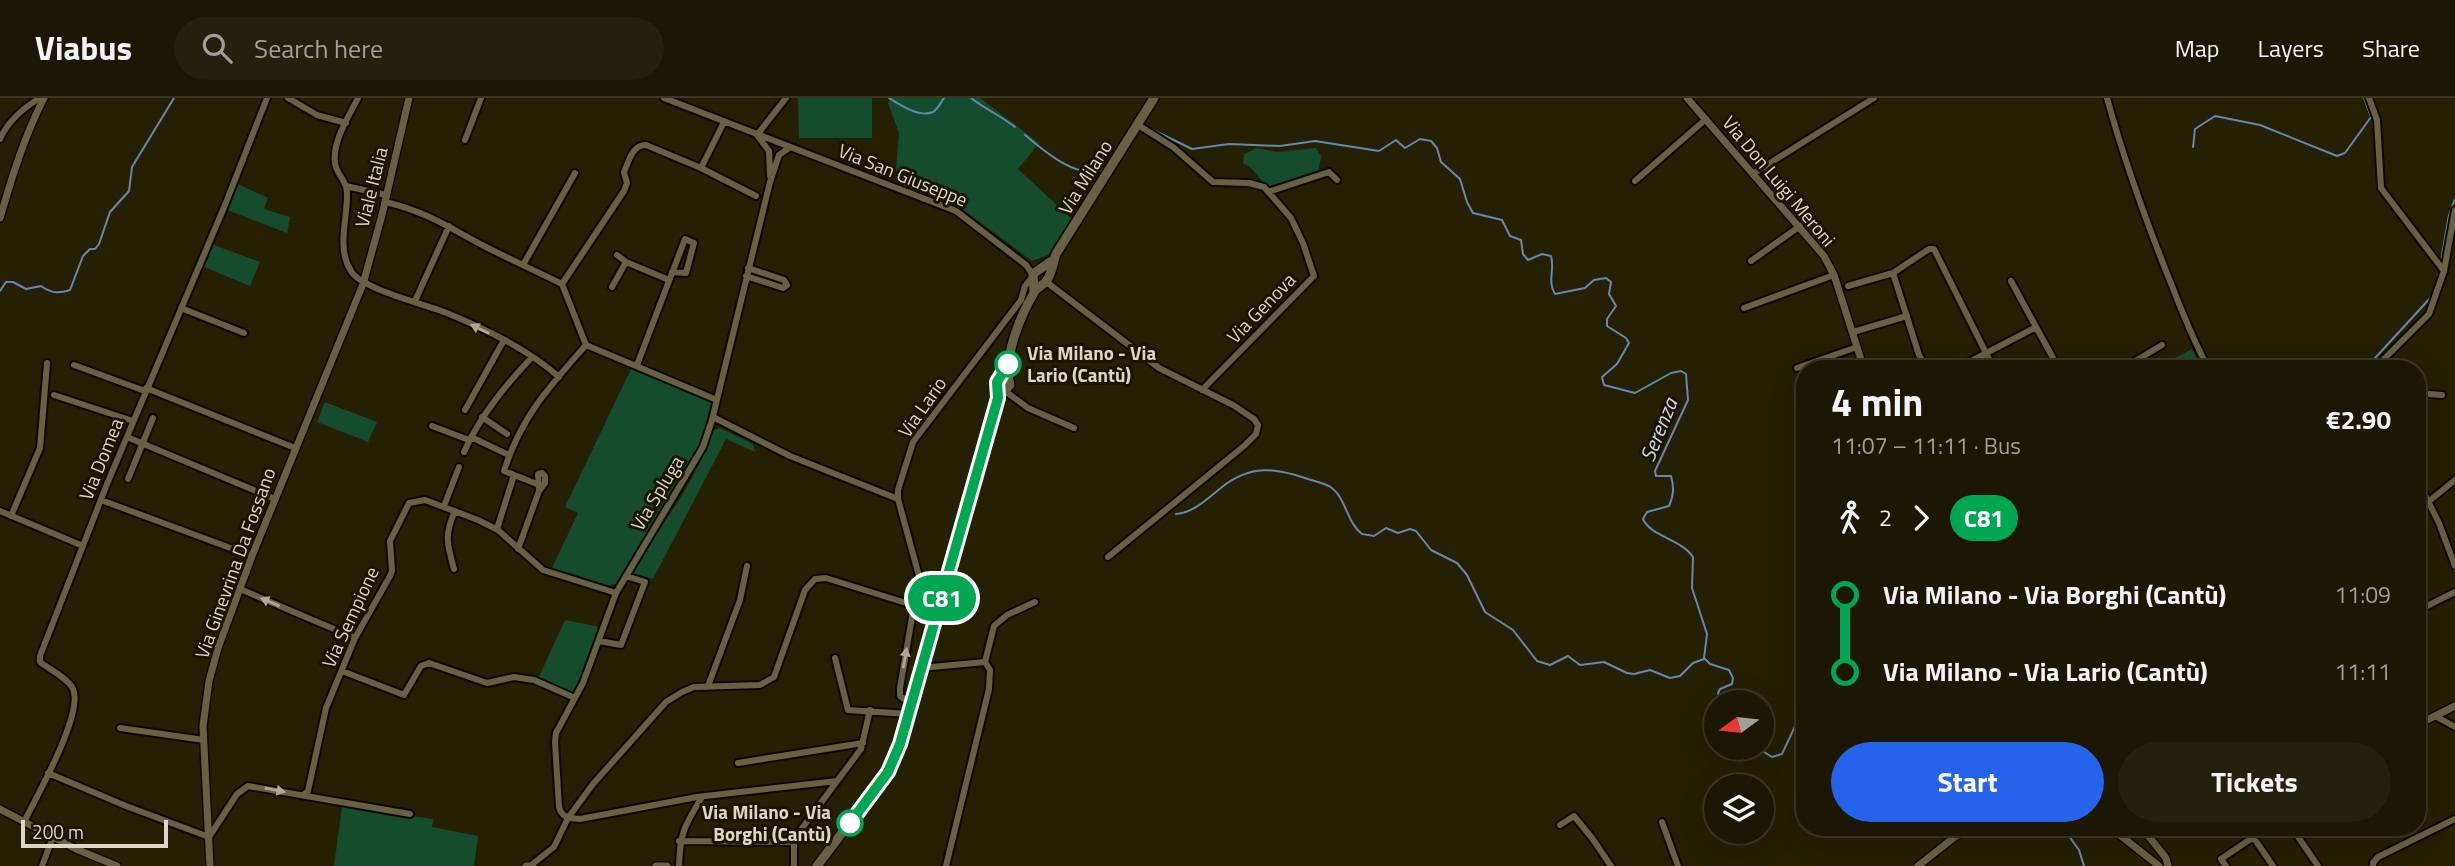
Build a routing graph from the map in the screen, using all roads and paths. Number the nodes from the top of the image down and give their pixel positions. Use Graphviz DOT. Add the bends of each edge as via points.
graph roads {
  1 [pos="42,98"];
  2 [pos="267,98"];
  3 [pos="288,98"];
  4 [pos="358,98"];
  5 [pos="409,98"];
  6 [pos="481,98"];
  7 [pos="664,98"];
  8 [pos="786,98"];
  9 [pos="1152,98"];
  10 [pos="1687,98"];
  11 [pos="1874,98"];
  12 [pos="2107,98"];
  13 [pos="2369,98"];
  14 [pos="674,100"];
  15 [pos="1706,119"];
  16 [pos="724,122"];
  17 [pos="346,123"];
  18 [pos="1139,123"];
  19 [pos="757,135"];
  20 [pos="0,139"];
  21 [pos="465,140"];
  22 [pos="776,142"];
  23 [pos="789,148"];
  24 [pos="769,151"];
  25 [pos="701,168"];
  26 [pos="575,173"];
  27 [pos="1754,173"];
  28 [pos="1336,180"];
  29 [pos="1635,181"];
  30 [pos="771,182"];
  31 [pos="346,186"];
  32 [pos="1268,192"];
  33 [pos="756,196"];
  34 [pos="386,198"];
  35 [pos="2455,210"];
  36 [pos="0,218"];
  37 [pos="449,226"];
  38 [pos="1800,226"];
  39 [pos="617,255"];
  40 [pos="1751,261"];
  41 [pos="626,262"];
  42 [pos="523,265"];
  43 [pos="2444,271"];
  44 [pos="672,272"];
  45 [pos="747,272"];
  46 [pos="1893,273"];
  47 [pos="1834,275"];
  48 [pos="1040,278"];
  49 [pos="669,280"];
  50 [pos="2011,281"];
  51 [pos="363,284"];
  52 [pos="562,284"];
  53 [pos="1848,286"];
  54 [pos="612,287"];
  55 [pos="415,301"];
  56 [pos="181,308"];
  57 [pos="1744,308"];
  58 [pos="1907,316"];
  59 [pos="2036,327"];
  60 [pos="244,332"];
  61 [pos="1853,332"];
  62 [pos="504,340"];
  63 [pos="586,345"];
  64 [pos="2162,345"];
  65 [pos="1857,347"];
  66 [pos="1986,354"];
  67 [pos="532,357"];
  68 [pos="1820,360"];
  69 [pos="1861,360"];
  70 [pos="1922,360"];
  71 [pos="1974,360"];
  72 [pos="1989,360"];
  73 [pos="2054,360"];
  74 [pos="2137,360"];
  75 [pos="2205,360"];
  76 [pos="2383,360"];
  77 [pos="47,363"];
  78 [pos="74,365"];
  79 [pos="637,365"];
  80 [pos="558,377"];
  81 [pos="1004,388"];
  82 [pos="146,390"];
  83 [pos="1202,390"];
  84 [pos="2426,394"];
  85 [pos="54,395"];
  86 [pos="2442,395"];
  87 [pos="717,400"];
  88 [pos="465,410"];
  89 [pos="482,417"];
  90 [pos="713,417"];
  91 [pos="153,418"];
  92 [pos="133,421"];
  93 [pos="432,426"];
  94 [pos="1074,429"];
  95 [pos="507,434"];
  96 [pos="127,438"];
  97 [pos="470,438"];
  98 [pos="142,444"];
  99 [pos="295,448"];
  100 [pos="464,452"];
  101 [pos="509,455"];
  102 [pos="459,467"];
  103 [pos="514,474"];
  104 [pos="128,479"];
  105 [pos="2455,480"];
  106 [pos="2426,498"];
  107 [pos="275,499"];
  108 [pos="898,499"];
  109 [pos="101,500"];
  110 [pos="2428,502"];
  111 [pos="444,506"];
  112 [pos="0,511"];
  113 [pos="455,511"];
  114 [pos="11,516"];
  115 [pos="496,529"];
  116 [pos="83,546"];
  117 [pos="2452,547"];
  118 [pos="518,549"];
  119 [pos="252,556"];
  120 [pos="1108,557"];
  121 [pos="2455,565"];
  122 [pos="747,566"];
  123 [pos="454,569"];
  124 [pos="626,576"];
  125 [pos="240,589"];
  126 [pos="617,593"];
  127 [pos="2454,593"];
  128 [pos="1035,602"];
  129 [pos="915,606"];
  130 [pos="2426,607"];
  131 [pos="938,612"];
  132 [pos="355,638"];
  133 [pos="599,641"];
  134 [pos="835,658"];
  135 [pos="985,662"];
  136 [pos="921,668"];
  137 [pos="342,671"];
  138 [pos="708,686"];
  139 [pos="900,696"];
  140 [pos="575,698"];
  141 [pos="2454,707"];
  142 [pos="870,710"];
  143 [pos="906,710"];
  144 [pos="2437,717"];
  145 [pos="2426,721"];
  146 [pos="2454,726"];
  147 [pos="120,728"];
  148 [pos="204,740"];
  149 [pos="863,743"];
  150 [pos="737,763"];
  151 [pos="48,773"];
  152 [pos="837,781"];
  153 [pos="303,795"];
  154 [pos="702,797"];
  155 [pos="0,809"];
  156 [pos="410,814"];
  157 [pos="568,818"];
  158 [pos="2455,819"];
  159 [pos="25,820"];
  160 [pos="1662,822"];
  161 [pos="1560,825"];
  162 [pos="2426,833"];
  163 [pos="1956,836"];
  164 [pos="2121,836"];
  165 [pos="2148,836"];
  166 [pos="2252,836"];
  167 [pos="2297,836"];
  168 [pos="2421,836"];
  169 [pos="53,837"];
  170 [pos="209,837"];
  171 [pos="680,841"];
  172 [pos="793,842"];
  173 [pos="43,866"];
  174 [pos="117,866"];
  175 [pos="210,866"];
  176 [pos="529,866"];
  177 [pos="679,866"];
  178 [pos="794,866"];
  179 [pos="817,866"];
  180 [pos="946,866"];
  181 [pos="1611,866"];
  182 [pos="1678,866"];
  183 [pos="1918,866"];
  184 [pos="2159,866"];
  185 [pos="2168,866"];
  186 [pos="2226,866"];
  187 [pos="2273,866"];
  188 [pos="2318,866"];
  189 [pos="2373,866"];
  1 -- 20 [label="street" via="6,125"];
  1 -- 36 [label="street"];
  2 -- 56 [label="street, Via Domea"];
  3 -- 17 [label="street" via="317,115"];
  4 -- 17 [label="street"];
  5 -- 34 [label="street, Viale Italia"];
  6 -- 21 [label="street"];
  7 -- 14 [label="street, Via San Giuseppe"];
  8 -- 19 [label="street"];
  9 -- 18 [label="main road, Via Milano"];
  10 -- 15 [label="street, Via Don Luigi Meroni"];
  11 -- 27 [label="street"];
  12 -- 75 [label="street" via="2159,254"];
  13 -- 43 [label="street" via="2377,120 2381,188"];
  14 -- 16 [label="street, Via San Giuseppe"];
  15 -- 27 [label="street, Via Don Luigi Meroni"];
  15 -- 29 [label="street"];
  16 -- 19 [label="street, Via San Giuseppe"];
  16 -- 25 [label="street"];
  17 -- 31 [label="street" via="334,162"];
  18 -- 32 [label="street" via="1213,183 1250,183"];
  18 -- 48 [label="main road, Via Milano"];
  19 -- 22 [label="street, Via San Giuseppe"];
  19 -- 24 [label="street"];
  22 -- 23 [label="street, Via San Giuseppe"];
  22 -- 24 [label="street"];
  23 -- 30 [label="street, Via Spluga" via="779,155"];
  23 -- 48 [label="street, Via San Giuseppe" via="956,211"];
  24 -- 30 [label="street, Via Spluga"];
  25 -- 33 [label="street"];
  25 -- 52 [label="street" via="646,145 635,148 624,172 624,191"];
  26 -- 42 [label="street"];
  27 -- 38 [label="street, Via Don Luigi Meroni"];
  28 -- 32 [label="street" via="1329,172"];
  30 -- 45 [label="street, Via Spluga"];
  31 -- 34 [label="street"];
  31 -- 51 [label="street" via="343,247 351,273"];
  32 -- 83 [label="street, Via Genova" via="1291,218 1314,276"];
  34 -- 37 [label="street"];
  34 -- 51 [label="street, Viale Italia"];
  35 -- 43 [label="street"];
  37 -- 42 [label="street"];
  37 -- 55 [label="street"];
  38 -- 40 [label="street"];
  38 -- 47 [label="street, Via Don Luigi Meroni"];
  39 -- 41 [label="street"];
  41 -- 49 [label="street"];
  41 -- 54 [label="street"];
  42 -- 52 [label="street"];
  43 -- 76 [label="street" via="2429,314"];
  44 -- 44 [label="street" via="685,239 694,243 686,274"];
  44 -- 49 [label="street"];
  45 -- 45 [label="street" via="783,288 787,285 784,280"];
  45 -- 87 [label="street, Via Spluga"];
  46 -- 53 [label="street"];
  46 -- 58 [label="street"];
  46 -- 66 [label="street" via="1929,249 1937,251"];
  47 -- 57 [label="street"];
  47 -- 61 [label="street, Via Don Luigi Meroni"];
  48 -- 81 [label="main road, Via Milano" via="1023,314"];
  48 -- 83 [label="street" via="1159,368"];
  48 -- 108 [label="street, Via Lario" via="913,442"];
  49 -- 79 [label="street"];
  50 -- 59 [label="street"];
  51 -- 55 [label="street"];
  51 -- 99 [label="street, Via Ginevrina Da Fossano"];
  52 -- 63 [label="street"];
  62 -- 55 [label="street, one-way"];
  56 -- 60 [label="street"];
  56 -- 82 [label="street, Via Domea"];
  58 -- 61 [label="street"];
  58 -- 70 [label="street"];
  59 -- 66 [label="street"];
  59 -- 73 [label="street"];
  61 -- 65 [label="street, Via Don Luigi Meroni"];
  62 -- 67 [label="street"];
  62 -- 88 [label="street"];
  63 -- 79 [label="street"];
  63 -- 80 [label="street"];
  64 -- 74 [label="street"];
  65 -- 68 [label="street"];
  65 -- 69 [label="street, Via Don Luigi Meroni"];
  66 -- 71 [label="street"];
  66 -- 72 [label="street"];
  67 -- 80 [label="street"];
  67 -- 89 [label="street"];
  77 -- 114 [label="street" via="40,448"];
  78 -- 82 [label="street"];
  79 -- 87 [label="street"];
  80 -- 101 [label="street" via="532,408"];
  81 -- 94 [label="street" via="1028,408"];
  81 -- 131 [label="main road, Via Milano"];
  82 -- 92 [label="street, Via Domea"];
  82 -- 99 [label="street"];
  83 -- 120 [label="street" via="1254,419 1258,425 1251,440"];
  84 -- 86 [label="street"];
  85 -- 92 [label="street"];
  87 -- 90 [label="street, Via Spluga"];
  89 -- 95 [label="street"];
  89 -- 97 [label="street"];
  90 -- 108 [label="street" via="790,456"];
  90 -- 124 [label="street, Via Spluga" via="703,447"];
  91 -- 98 [label="street"];
  92 -- 96 [label="street, Via Domea"];
  93 -- 97 [label="street"];
  96 -- 98 [label="street"];
  96 -- 109 [label="street, Via Domea"];
  97 -- 100 [label="street"];
  97 -- 101 [label="street"];
  98 -- 104 [label="street"];
  98 -- 107 [label="street"];
  99 -- 107 [label="street, Via Ginevrina Da Fossano"];
  101 -- 103 [label="street" via="504,471"];
  102 -- 111 [label="street"];
  103 -- 115 [label="street"];
  103 -- 118 [label="street" via="538,488"];
  105 -- 110 [label="street"];
  106 -- 110 [label="street"];
  107 -- 119 [label="street, Via Ginevrina Da Fossano"];
  108 -- 129 [label="street, Via Lario" via="918,565"];
  109 -- 116 [label="street, Via Domea"];
  109 -- 119 [label="street"];
  110 -- 117 [label="street"];
  111 -- 113 [label="street, Via Sempione"];
  111 -- 132 [label="street, Via Sempione" via="420,499 405,507 390,541 390,576"];
  112 -- 114 [label="street"];
  113 -- 115 [label="street, Via Sempione"];
  113 -- 123 [label="street" via="447,529"];
  114 -- 116 [label="street"];
  115 -- 118 [label="street, Via Sempione"];
  116 -- 151 [label="street, Via Domea" via="40,656 40,662 75,694 73,718"];
  117 -- 121 [label="street"];
  118 -- 126 [label="street, Via Sempione" via="543,570"];
  119 -- 125 [label="street, Via Ginevrina Da Fossano"];
  122 -- 138 [label="street" via="740,600"];
  124 -- 126 [label="street, Via Spluga"];
  124 -- 133 [label="street" via="645,582 621,645"];
  132 -- 125 [label="street, one-way"];
  125 -- 148 [label="street, Via Ginevrina Da Fossano" via="209,681"];
  126 -- 133 [label="street, Via Spluga"];
  127 -- 130 [label="street"];
  128 -- 135 [label="street" via="994,626"];
  129 -- 131 [label="street"];
  129 -- 138 [label="street" via="826,578 815,579 805,590 774,677 760,685"];
  139 -- 129 [label="street, Via Lario, one-way"];
  131 -- 136 [label="main road, Via Milano"];
  132 -- 137 [label="street, Via Sempione"];
  133 -- 140 [label="street, Via Spluga"];
  134 -- 142 [label="street" via="846,708"];
  135 -- 136 [label="street"];
  135 -- 180 [label="street" via="990,670 989,689"];
  136 -- 143 [label="main road, Via Milano"];
  137 -- 140 [label="street" via="404,695 421,666 429,663 486,683 514,677 534,680"];
  137 -- 153 [label="street, Via Sempione" via="326,708"];
  138 -- 157 [label="street" via="689,689 666,702"];
  139 -- 143 [label="street"];
  139 -- 143 [label="street, Via Lario"];
  140 -- 157 [label="street, Via Spluga" via="555,742 560,811"];
  141 -- 144 [label="street"];
  141 -- 146 [label="street"];
  142 -- 143 [label="street"];
  142 -- 149 [label="street"];
  143 -- 179 [label="main road, Via Milano" via="890,768"];
  144 -- 145 [label="street"];
  144 -- 146 [label="street"];
  147 -- 148 [label="street"];
  148 -- 170 [label="street, Via Ginevrina Da Fossano"];
  149 -- 150 [label="street"];
  149 -- 152 [label="street"];
  151 -- 159 [label="street, Via Domea"];
  151 -- 170 [label="street"];
  152 -- 154 [label="street"];
  152 -- 172 [label="street"];
  153 -- 156 [label="street"];
  170 -- 153 [label="street, one-way" via="243,788"];
  154 -- 157 [label="street"];
  154 -- 171 [label="street"];
  155 -- 159 [label="street"];
  157 -- 176 [label="street" via="554,847"];
  158 -- 162 [label="street"];
  159 -- 169 [label="street"];
  160 -- 182 [label="street"];
  161 -- 181 [label="street" via="1574,816"];
  163 -- 183 [label="street"];
  164 -- 184 [label="street"];
  165 -- 185 [label="street"];
  166 -- 186 [label="street" via="2221,859"];
  166 -- 187 [label="street"];
  167 -- 188 [label="street"];
  168 -- 189 [label="street" via="2378,857"];
  169 -- 173 [label="street"];
  169 -- 174 [label="street"];
  170 -- 175 [label="street, Via Ginevrina Da Fossano"];
  171 -- 172 [label="street"];
  171 -- 177 [label="street"];
  172 -- 178 [label="street"];
}
